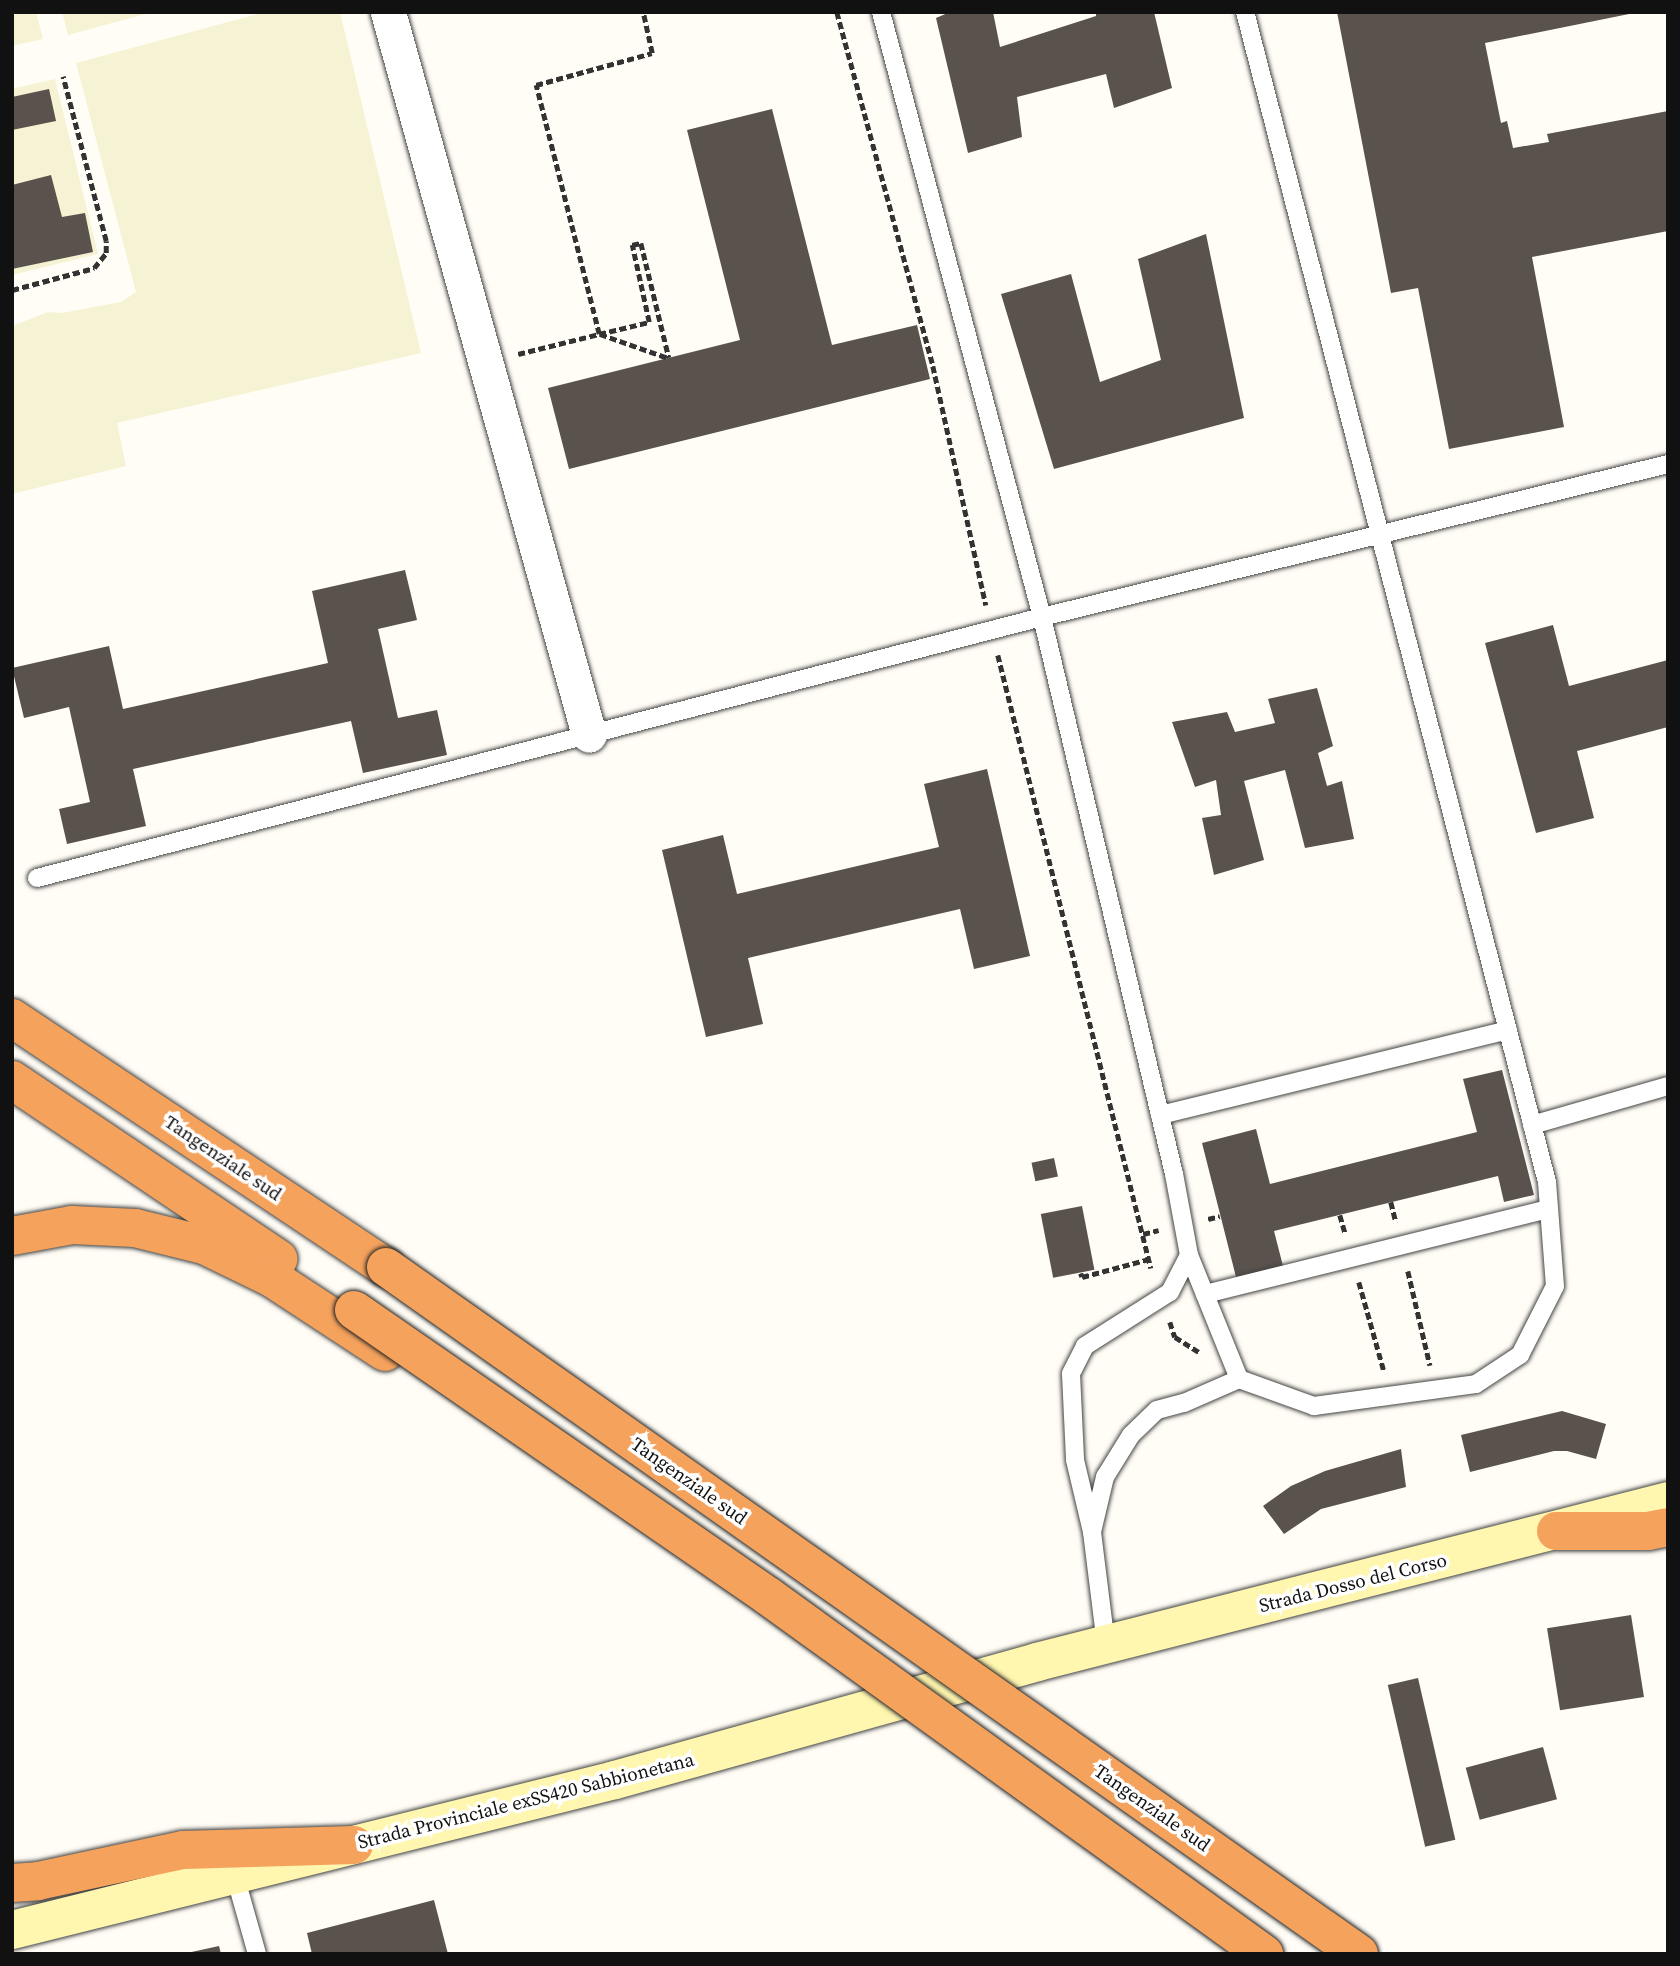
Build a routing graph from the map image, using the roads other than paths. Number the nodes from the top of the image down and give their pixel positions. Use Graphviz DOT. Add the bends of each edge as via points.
graph roads {
  1 [pos="388,12"];
  2 [pos="881,12"];
  3 [pos="1245,12"];
  4 [pos="1668,464"];
  5 [pos="1381,534"];
  6 [pos="1042,617"];
  7 [pos="589,735"];
  8 [pos="37,878"];
  9 [pos="12,1018"];
  10 [pos="1508,1030"];
  11 [pos="12,1080"];
  12 [pos="1668,1086"];
  13 [pos="1160,1115"];
  14 [pos="1532,1125"];
  15 [pos="1549,1209"];
  16 [pos="12,1236"];
  17 [pos="1189,1255"];
  18 [pos="1205,1294"];
  19 [pos="349,1317"];
  20 [pos="1239,1379"];
  21 [pos="1668,1501"];
  22 [pos="1668,1527"];
  23 [pos="1556,1531"];
  24 [pos="1092,1532"];
  25 [pos="1105,1645"];
  26 [pos="1037,1662"];
  27 [pos="354,1845"];
  28 [pos="235,1875"];
  29 [pos="12,1883"];
  30 [pos="12,1930"];
  31 [pos="257,1954"];
  32 [pos="1264,1954"];
  33 [pos="1359,1954"];
  1 -- 7 [label="street"];
  2 -- 6 [label="lane"];
  3 -- 5 [label="lane"];
  4 -- 5 [label="lane"];
  5 -- 6 [label="lane"];
  5 -- 10 [label="lane"];
  6 -- 7 [label="lane"];
  6 -- 13 [label="lane"];
  7 -- 8 [label="lane"];
  9 -- 33 [label="highway, Tangenziale sud, bridge" via="386,1266"];
  10 -- 13 [label="lane"];
  10 -- 14 [label="lane"];
  11 -- 19 [label="highway"];
  12 -- 14 [label="lane"];
  13 -- 17 [label="lane"];
  14 -- 15 [label="lane"];
  15 -- 18 [label="lane"];
  15 -- 20 [label="lane" via="1555,1286 1520,1355 1476,1384 1314,1405"];
  16 -- 19 [label="highway" via="72,1225 135,1228 204,1245"];
  17 -- 18 [label="lane"];
  17 -- 24 [label="lane" via="1170,1292 1085,1346 1071,1374 1075,1460"];
  18 -- 20 [label="lane"];
  19 -- 32 [label="highway, bridge" via="768,1595"];
  20 -- 24 [label="lane" via="1157,1410 1131,1435 1105,1477"];
  21 -- 23 [label="main road, Strada Dosso del Corso"];
  22 -- 23 [label="highway"];
  23 -- 25 [label="main road, Strada Dosso del Corso"];
  24 -- 25 [label="lane"];
  25 -- 26 [label="main road, Strada Dosso del Corso"];
  26 -- 27 [label="main road, Strada Provinciale exSS420 Sabbionetana" via="615,1780"];
  27 -- 28 [label="main road, Strada Provinciale exSS420 Sabbionetana"];
  27 -- 29 [label="highway" via="184,1850"];
  28 -- 30 [label="main road, Strada Provinciale exSS420 Sabbionetana"];
  28 -- 31 [label="lane"];
}
